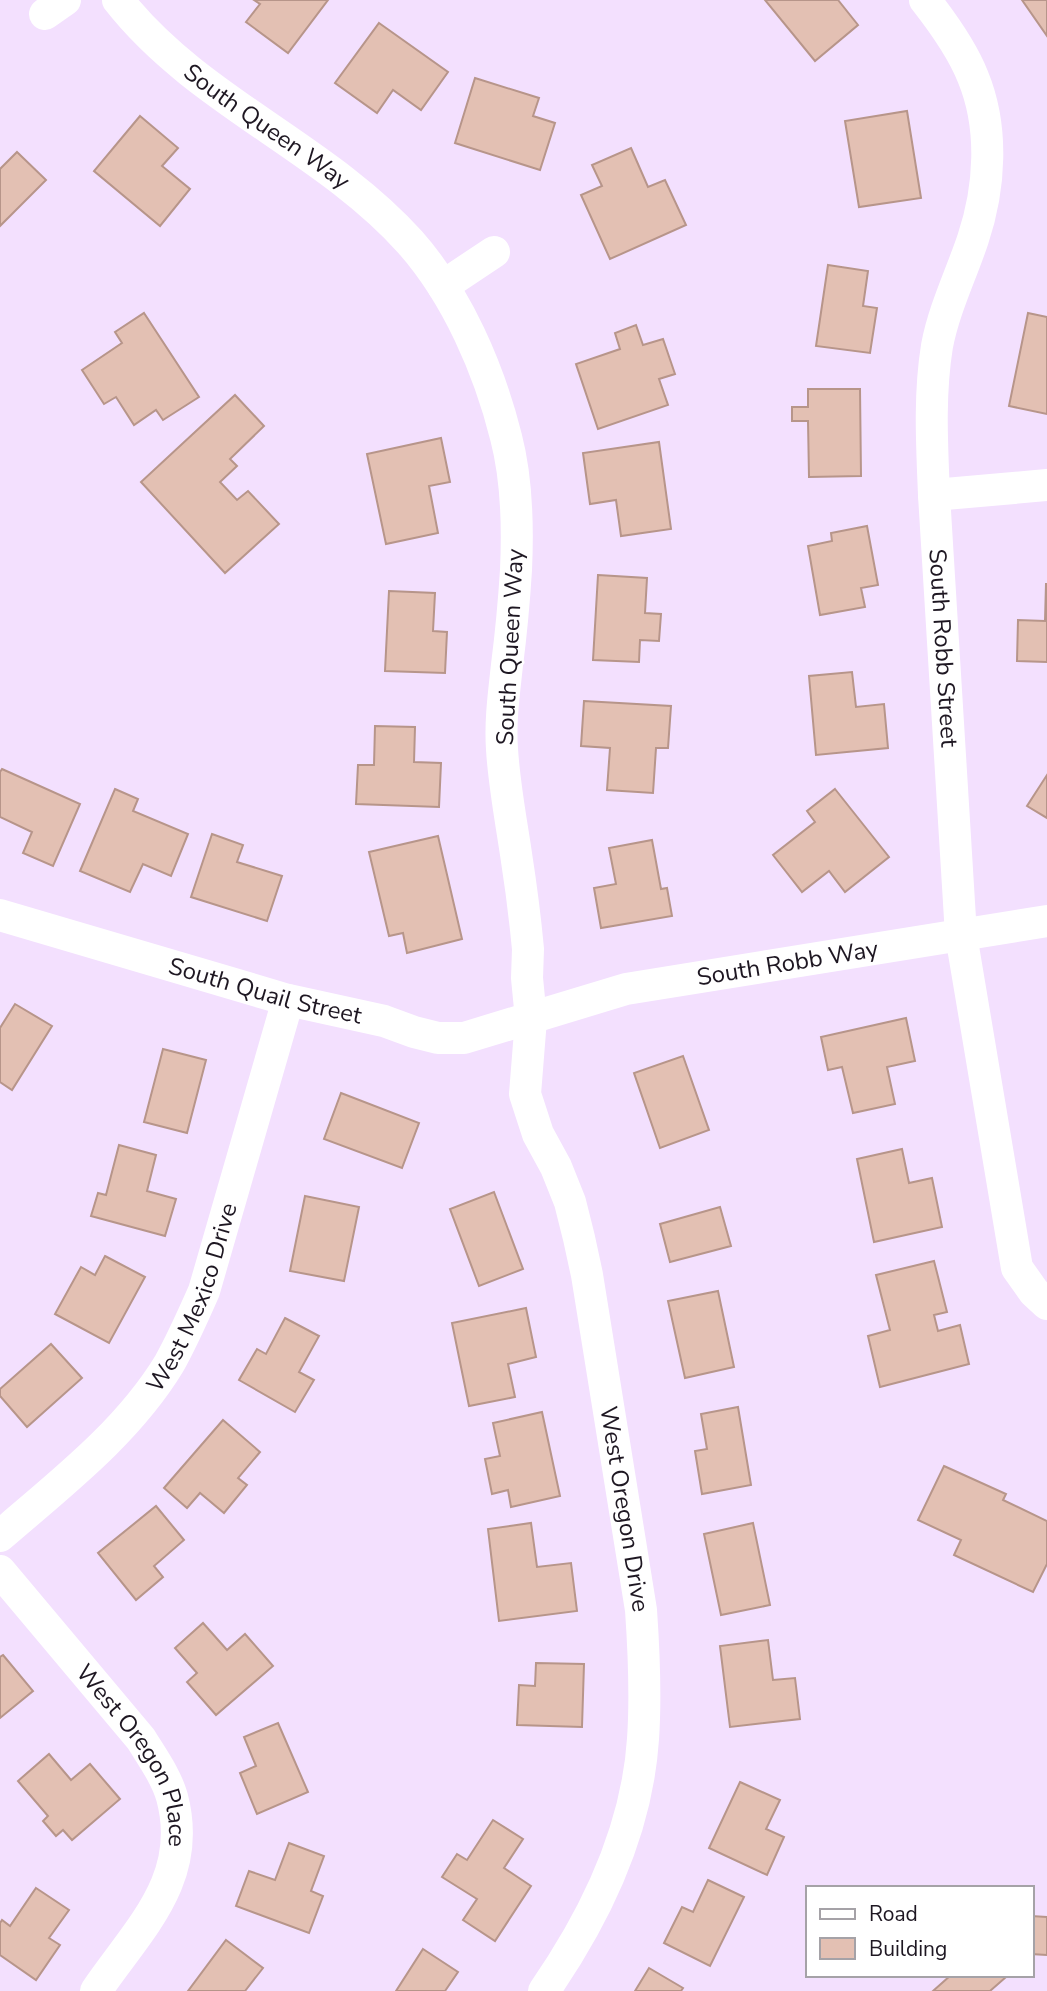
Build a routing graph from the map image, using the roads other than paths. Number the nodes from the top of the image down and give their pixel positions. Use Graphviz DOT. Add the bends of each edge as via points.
graph roads {
  1 [pos="118,0"];
  2 [pos="925,0"];
  3 [pos="494,252"];
  4 [pos="443,286"];
  5 [pos="1047,485"];
  6 [pos="934,495"];
  7 [pos="0,915"];
  8 [pos="1047,921"];
  9 [pos="961,935"];
  10 [pos="288,1000"];
  11 [pos="531,1019"];
  12 [pos="1047,1304"];
  13 [pos="0,1536"];
  14 [pos="0,1571"];
  15 [pos="96,1991"];
  16 [pos="544,1991"];
  1 -- 4 [label="street, South Queen Way" via="167,53 381,212"];
  2 -- 6 [label="street, South Robb Street" via="973,77 988,144 982,208 937,345 932,383"];
  3 -- 4 [label="street"];
  4 -- 11 [label="street, South Queen Way" via="482,364 512,467 516,567 502,748 527,937"];
  5 -- 6 [label="street"];
  6 -- 9 [label="street, South Robb Street"];
  7 -- 10 [label="street, South Quail Street"];
  8 -- 9 [label="street, South Robb Way"];
  9 -- 11 [label="street, South Robb Way" via="626,989"];
  9 -- 12 [label="street, South Robb Street" via="1017,1268"];
  10 -- 11 [label="street, South Quail Street" via="384,1020 438,1038 464,1038"];
  10 -- 13 [label="street, West Mexico Drive" via="204,1291 187,1330 168,1365 124,1423"];
  11 -- 16 [label="street, West Oregon Drive" via="525,1094 570,1202 587,1275 645,1656 643,1741 629,1818 584,1928"];
  14 -- 15 [label="street, West Oregon Place" via="141,1739 171,1795 177,1838 167,1886"];
}
